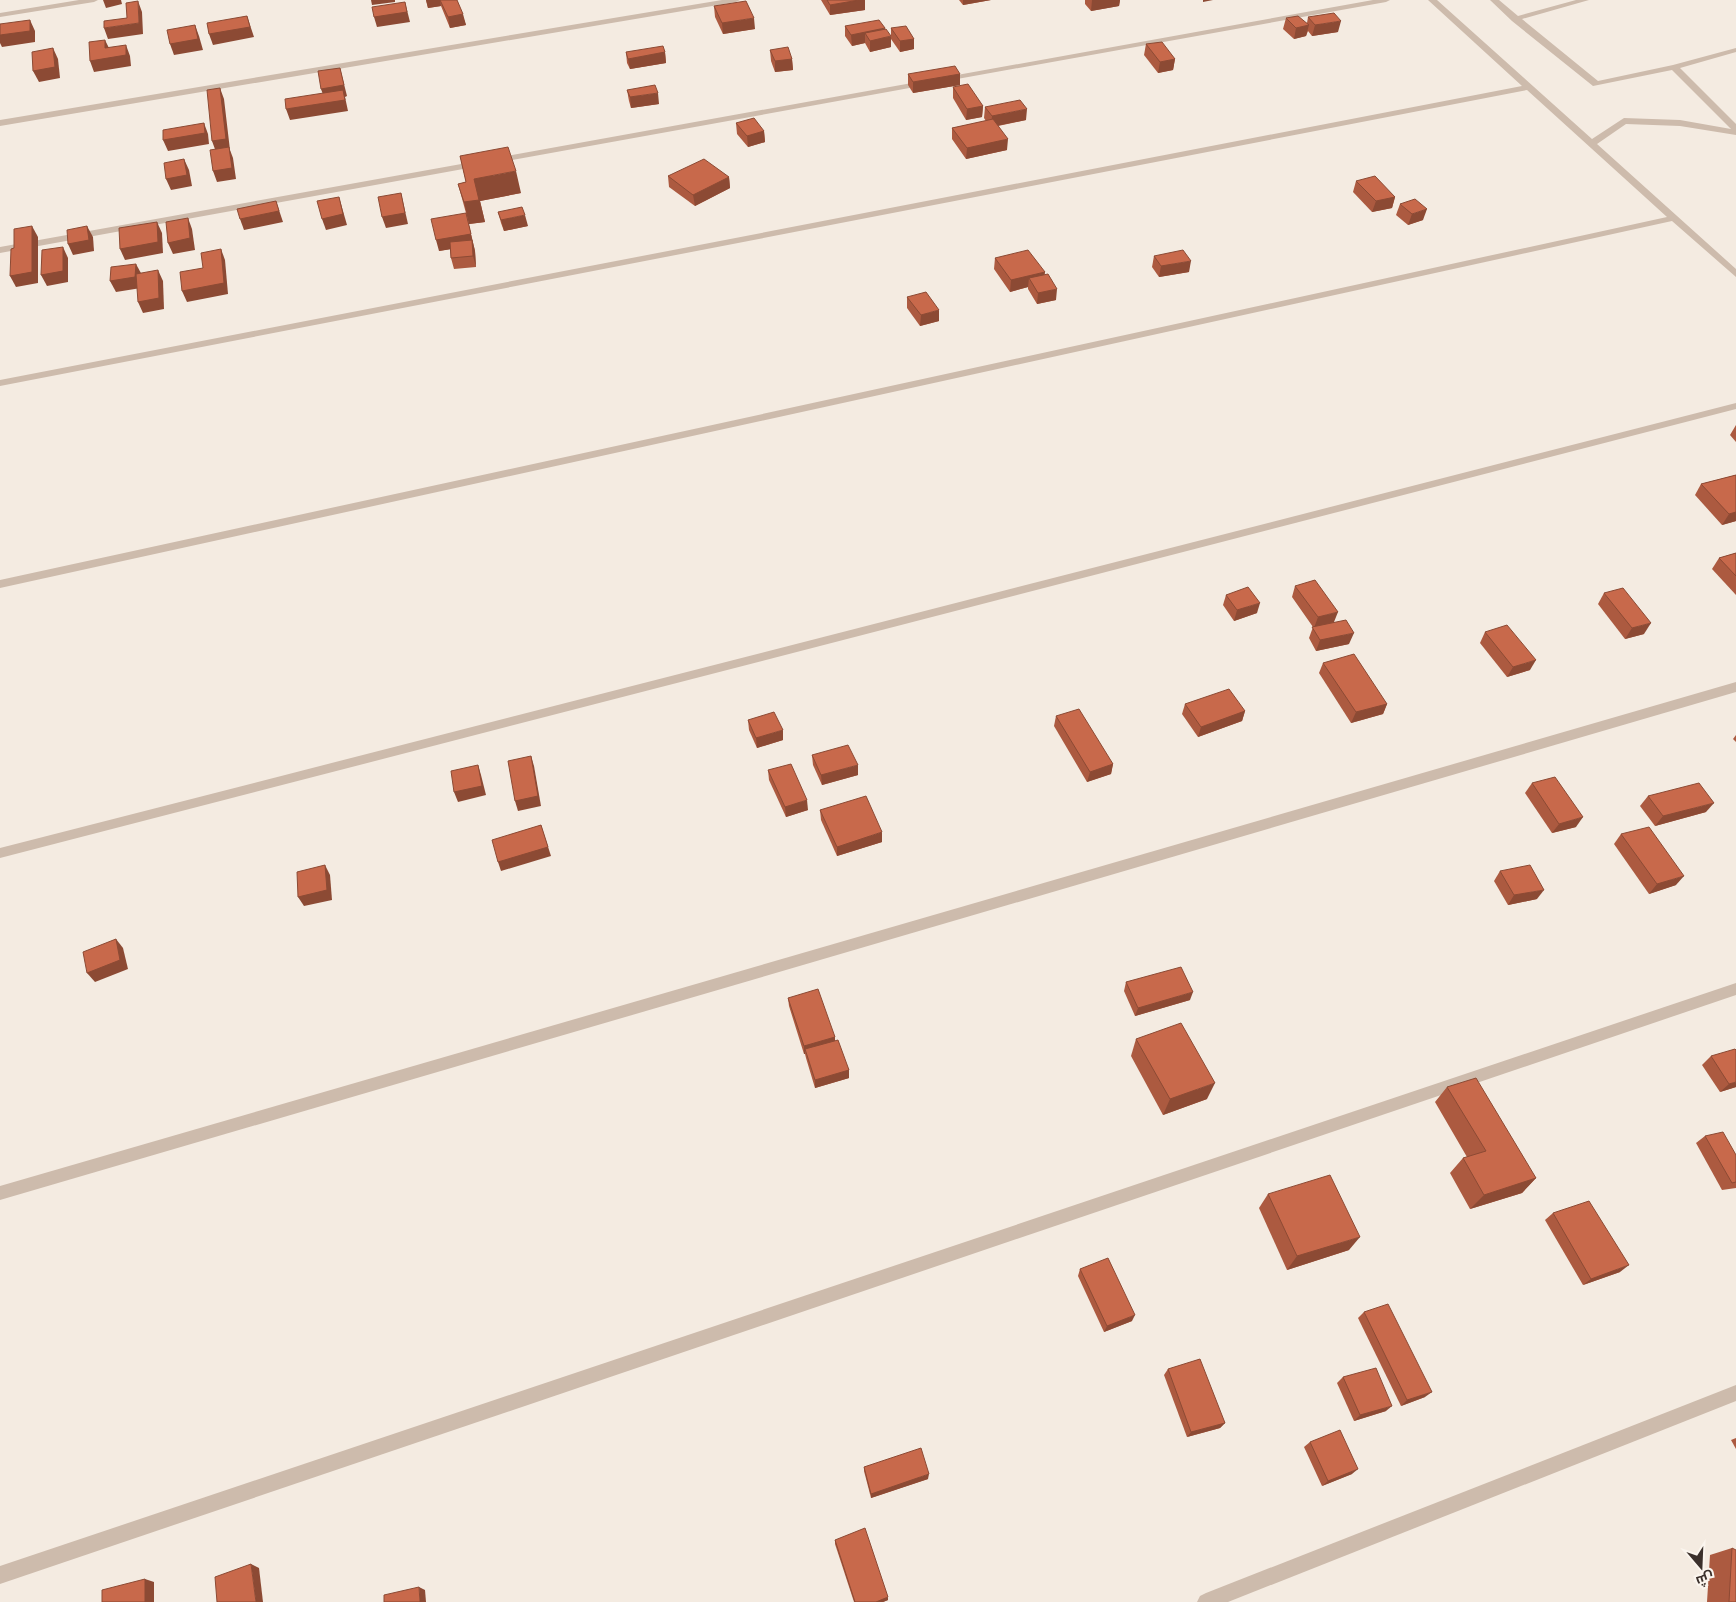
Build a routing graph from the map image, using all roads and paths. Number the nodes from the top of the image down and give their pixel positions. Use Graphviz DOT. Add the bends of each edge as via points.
graph roads {
  1 [pos="94,0"];
  2 [pos="736,0"];
  3 [pos="1386,0"];
  4 [pos="1432,0"];
  5 [pos="1494,0"];
  6 [pos="1585,0"];
  7 [pos="0,15"];
  8 [pos="1515,18"];
  9 [pos="1736,50"];
  10 [pos="1674,67"];
  11 [pos="1528,87"];
  12 [pos="0,123"];
  13 [pos="1736,130"];
  14 [pos="1591,144"];
  15 [pos="1673,218"];
  16 [pos="0,250"];
  17 [pos="1736,274"];
  18 [pos="0,383"];
  19 [pos="1736,406"];
  20 [pos="0,584"];
  21 [pos="1736,687"];
  22 [pos="0,852"];
  23 [pos="1736,989"];
  24 [pos="0,1193"];
  25 [pos="1736,1392"];
  26 [pos="0,1575"];
  27 [pos="1206,1602"];
  1 -- 7 [label="street"];
  2 -- 12 [label="street"];
  3 -- 16 [label="street"];
  4 -- 11 [label="street"];
  5 -- 8 [label="street"];
  6 -- 8 [label="street"];
  8 -- 10 [label="street" via="1596,84"];
  9 -- 10 [label="street"];
  10 -- 13 [label="street"];
  11 -- 14 [label="street"];
  11 -- 18 [label="street"];
  13 -- 14 [label="street" via="1624,121"];
  14 -- 15 [label="street"];
  15 -- 17 [label="street"];
  15 -- 20 [label="street"];
  19 -- 22 [label="street"];
  21 -- 24 [label="street"];
  23 -- 26 [label="street"];
  25 -- 27 [label="street"];
}
